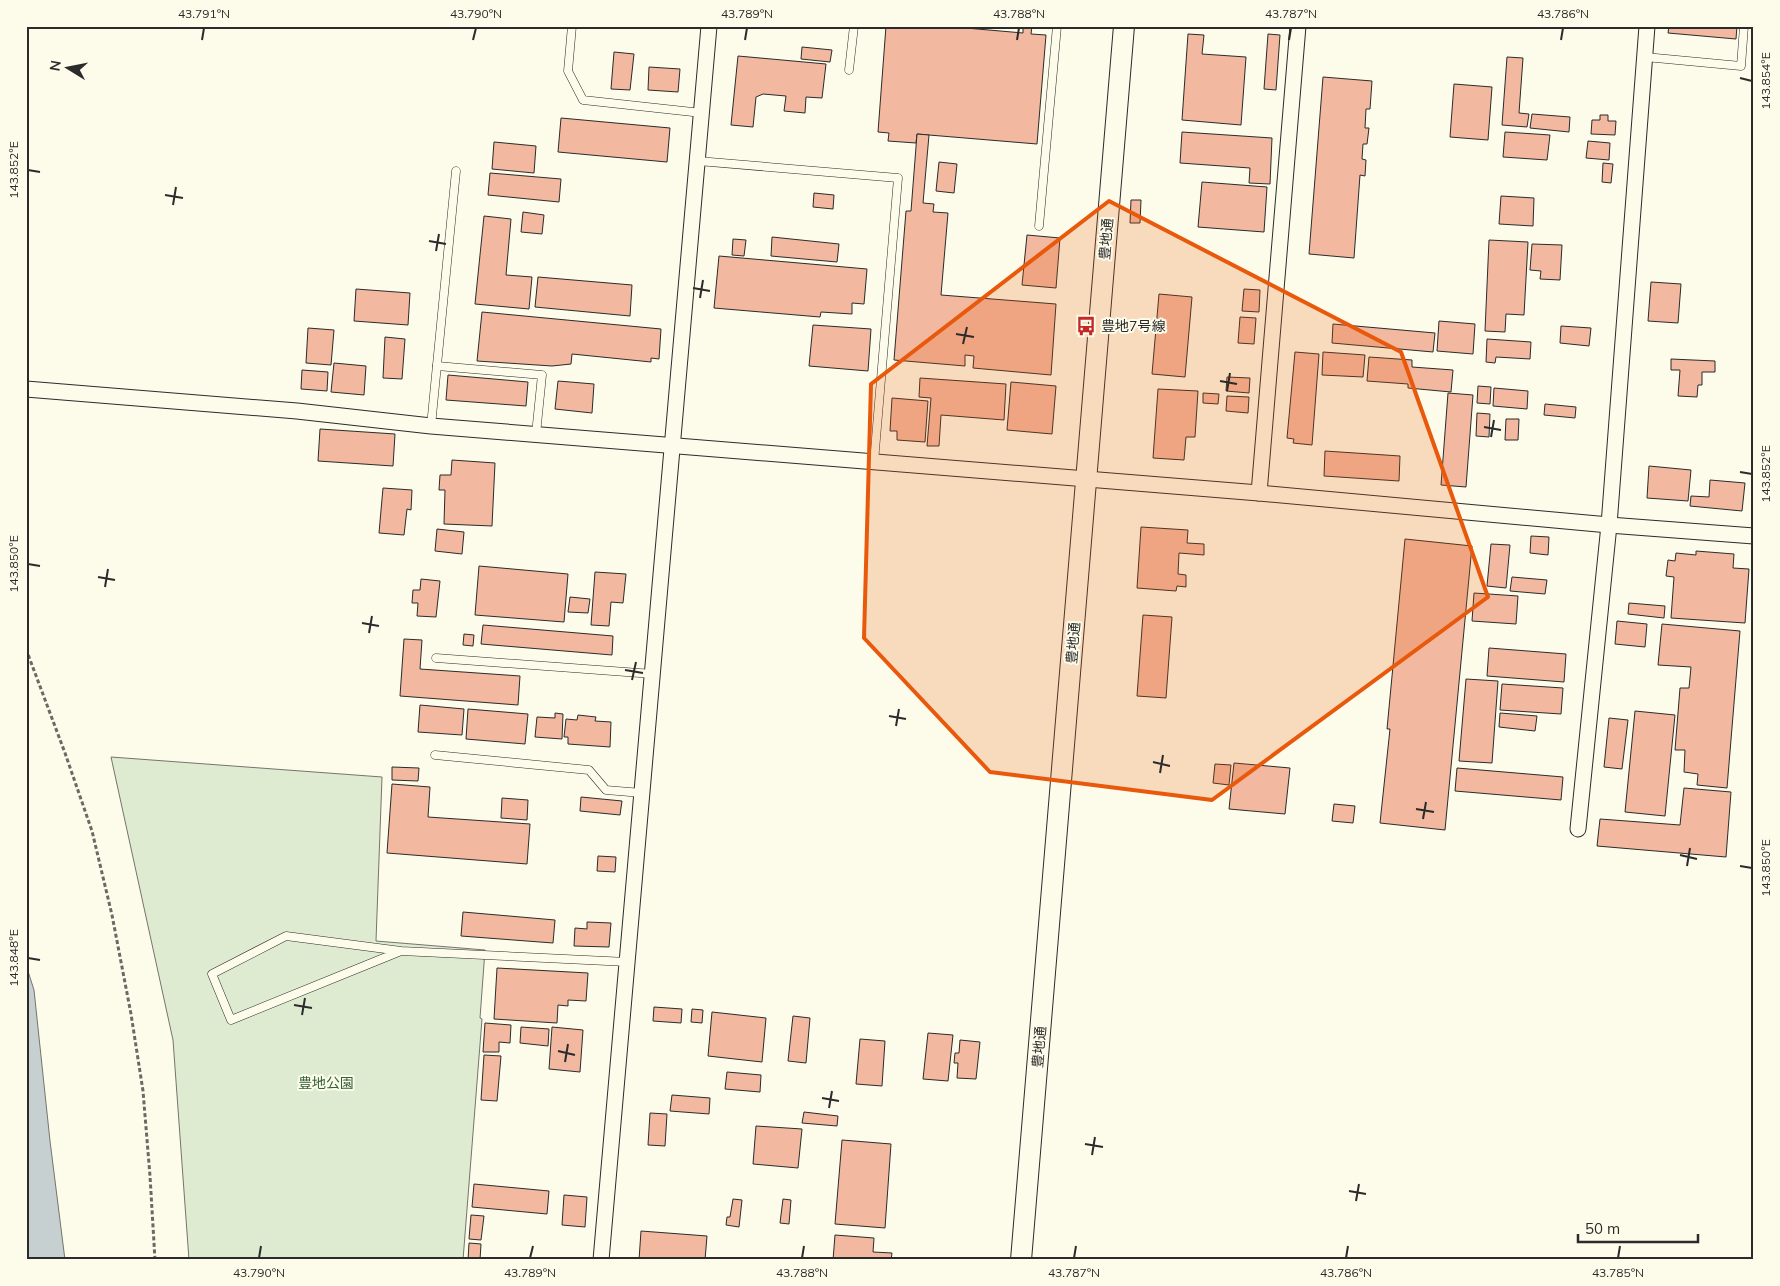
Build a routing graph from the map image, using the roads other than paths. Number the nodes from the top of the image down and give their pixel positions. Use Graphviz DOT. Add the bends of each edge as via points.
graph roads {
  1 [pos="572,26"];
  2 [pos="709,26"];
  3 [pos="854,26"];
  4 [pos="1057,26"];
  5 [pos="1124,26"];
  6 [pos="1298,26"];
  7 [pos="1647,26"];
  8 [pos="1744,26"];
  9 [pos="1644,57"];
  10 [pos="849,70"];
  11 [pos="702,112"];
  12 [pos="698,161"];
  13 [pos="456,171"];
  14 [pos="1040,226"];
  15 [pos="437,366"];
  16 [pos="26,389"];
  17 [pos="431,426"];
  18 [pos="536,434"];
  19 [pos="674,446"];
  20 [pos="874,462"];
  21 [pos="1086,478"];
  22 [pos="1259,493"];
  23 [pos="1609,525"];
  24 [pos="1754,536"];
  25 [pos="436,658"];
  26 [pos="653,674"];
  27 [pos="435,755"];
  28 [pos="643,794"];
  29 [pos="1578,829"];
  30 [pos="401,951"];
  31 [pos="628,962"];
  32 [pos="601,1260"];
  33 [pos="1021,1260"];
  1 -- 11 [label="lane" via="568,71 583,100"];
  2 -- 11 [label="street"];
  3 -- 10 [label="lane"];
  4 -- 14 [label="lane"];
  5 -- 21 [label="main road, 豊地通"];
  6 -- 22 [label="street"];
  7 -- 9 [label="street"];
  8 -- 9 [label="lane" via="1741,66"];
  9 -- 23 [label="street"];
  11 -- 12 [label="street"];
  12 -- 19 [label="street"];
  12 -- 20 [label="lane" via="898,178"];
  13 -- 15 [label="lane"];
  15 -- 17 [label="lane"];
  15 -- 18 [label="lane" via="542,374"];
  16 -- 17 [label="street" via="297,411"];
  17 -- 18 [label="street"];
  18 -- 19 [label="street"];
  19 -- 20 [label="street"];
  19 -- 26 [label="street"];
  20 -- 21 [label="street"];
  21 -- 22 [label="street"];
  21 -- 33 [label="main road, 豊地通"];
  22 -- 23 [label="street"];
  23 -- 24 [label="street"];
  23 -- 29 [label="street"];
  25 -- 26 [label="lane"];
  26 -- 28 [label="street"];
  27 -- 28 [label="lane" via="589,770 606,790"];
  28 -- 31 [label="street"];
  30 -- 30 [label="lane" via="231,1020 212,974 286,936"];
  30 -- 31 [label="lane"];
  31 -- 32 [label="street"];
}
